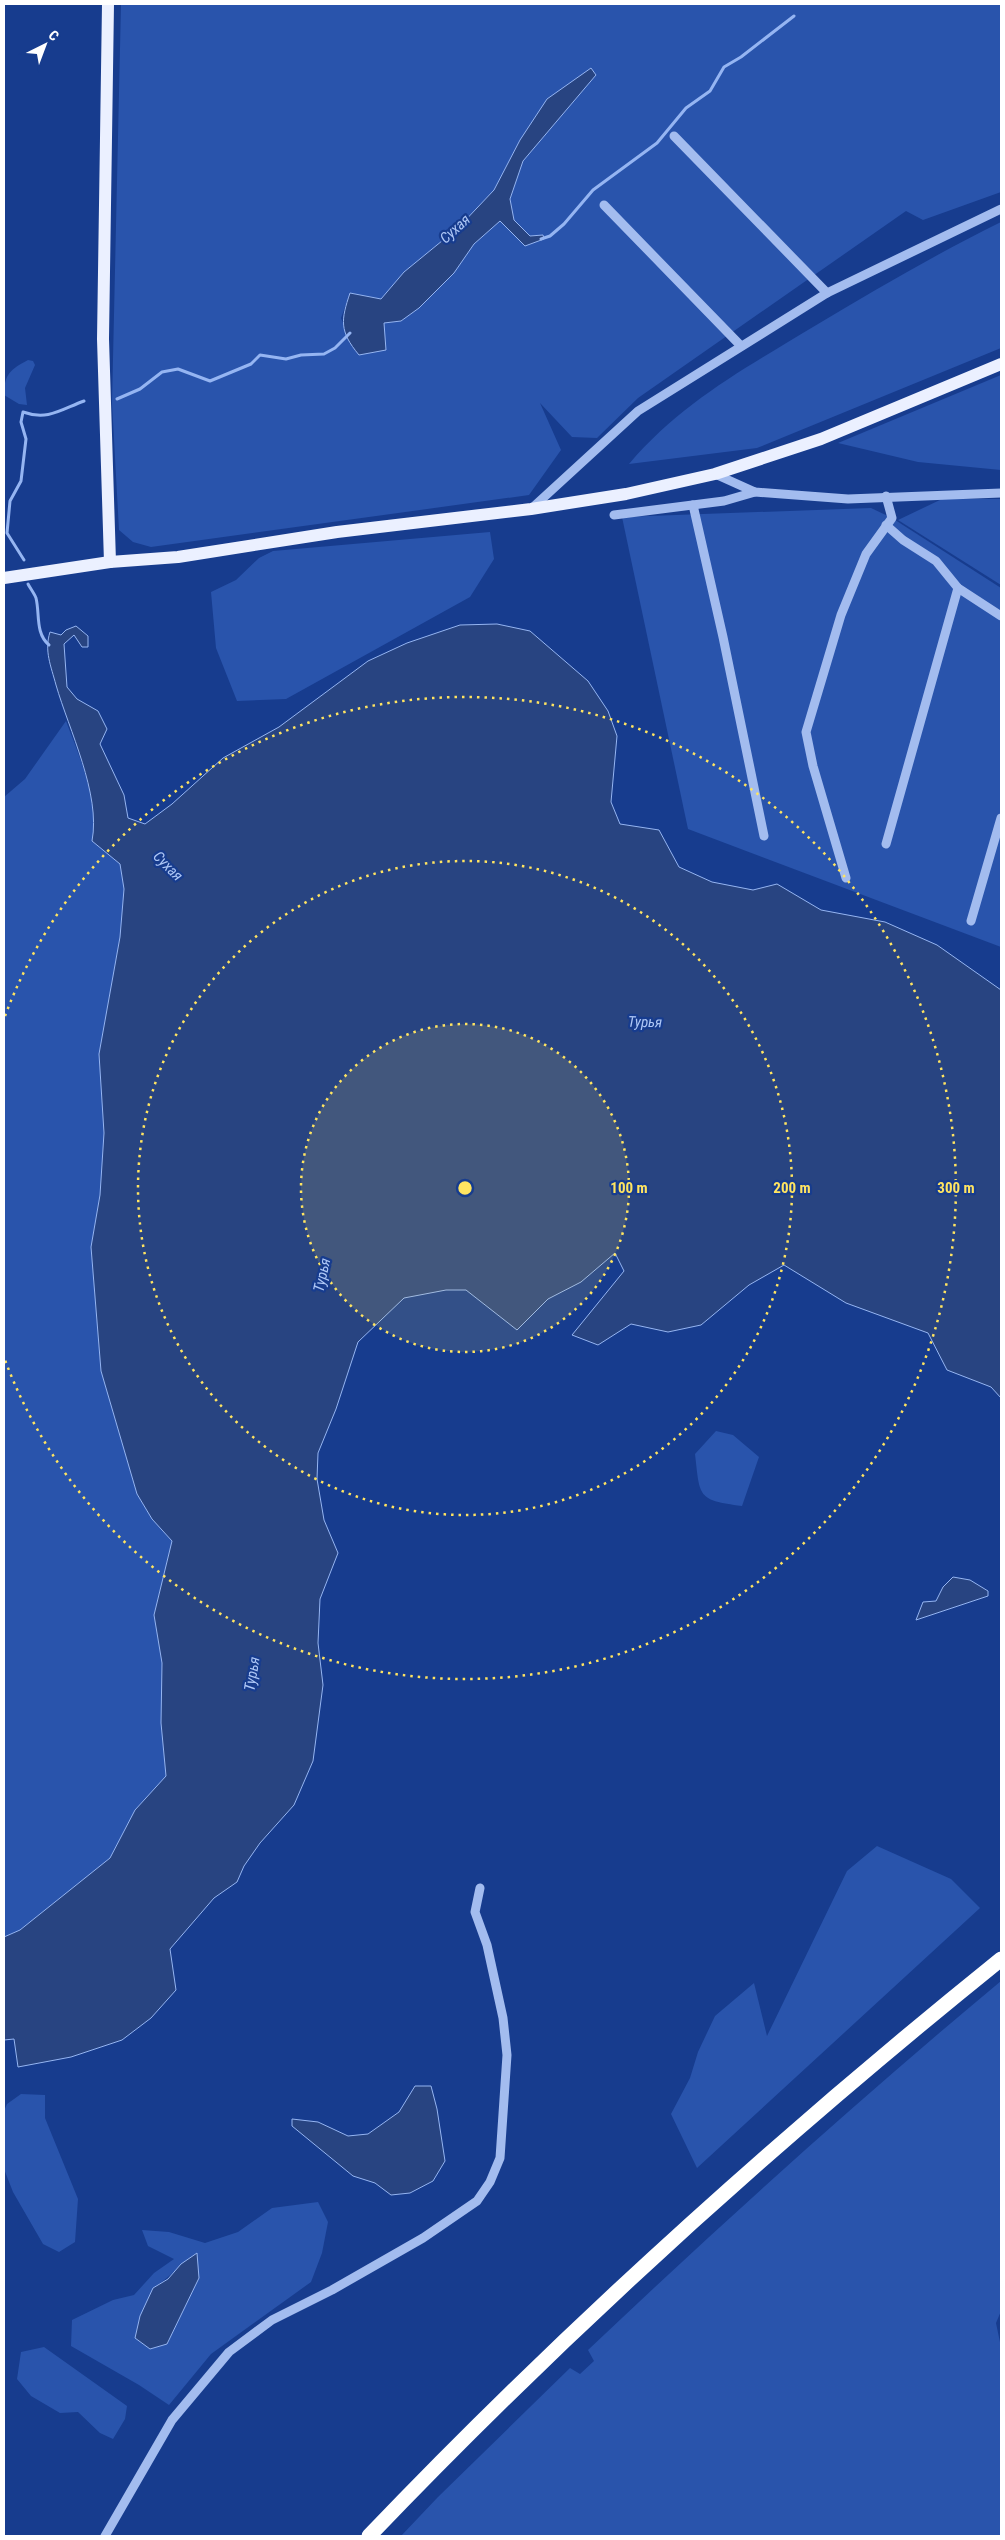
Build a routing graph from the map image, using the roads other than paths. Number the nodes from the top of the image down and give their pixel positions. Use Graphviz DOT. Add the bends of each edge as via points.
graph roads {
  1 [pos="108,4"];
  2 [pos="674,136"];
  3 [pos="604,205"];
  4 [pos="1001,209"];
  5 [pos="827,293"];
  6 [pos="741,346"];
  7 [pos="1001,364"];
  8 [pos="715,474"];
  9 [pos="755,492"];
  10 [pos="1001,493"];
  11 [pos="886,496"];
  12 [pos="693,504"];
  13 [pos="531,509"];
  14 [pos="614,515"];
  15 [pos="886,525"];
  16 [pos="110,562"];
  17 [pos="4,578"];
  18 [pos="958,588"];
  19 [pos="1001,616"];
  20 [pos="1001,818"];
  21 [pos="764,836"];
  22 [pos="886,844"];
  23 [pos="846,878"];
  24 [pos="971,922"];
  25 [pos="480,1888"];
  26 [pos="1001,1959"];
  27 [pos="105,2536"];
  28 [pos="369,2536"];
  1 -- 16 [label="main road" via="103,339"];
  2 -- 5 [label="street"];
  3 -- 6 [label="street"];
  4 -- 5 [label="street"];
  5 -- 6 [label="street"];
  6 -- 13 [label="street" via="638,410"];
  7 -- 8 [label="main road" via="822,439"];
  8 -- 9 [label="street"];
  8 -- 13 [label="main road" via="626,494"];
  9 -- 11 [label="street" via="848,498"];
  9 -- 12 [label="street" via="724,501"];
  10 -- 11 [label="street"];
  11 -- 15 [label="street" via="892,518"];
  12 -- 14 [label="street"];
  12 -- 21 [label="street" via="724,637"];
  13 -- 16 [label="main road" via="337,532 178,557"];
  15 -- 18 [label="street" via="936,561"];
  15 -- 23 [label="street" via="866,554 841,615 806,732"];
  16 -- 17 [label="main road"];
  18 -- 19 [label="street"];
  18 -- 22 [label="street"];
  20 -- 24 [label="street"];
  25 -- 27 [label="street" via="475,1912 489,1954 508,2055 500,2158 490,2182 477,2201 423,2238 272,2320 229,2352 172,2420"];
  26 -- 28 [label="highway" via="875,2061 596,2311 471,2431"];
}
